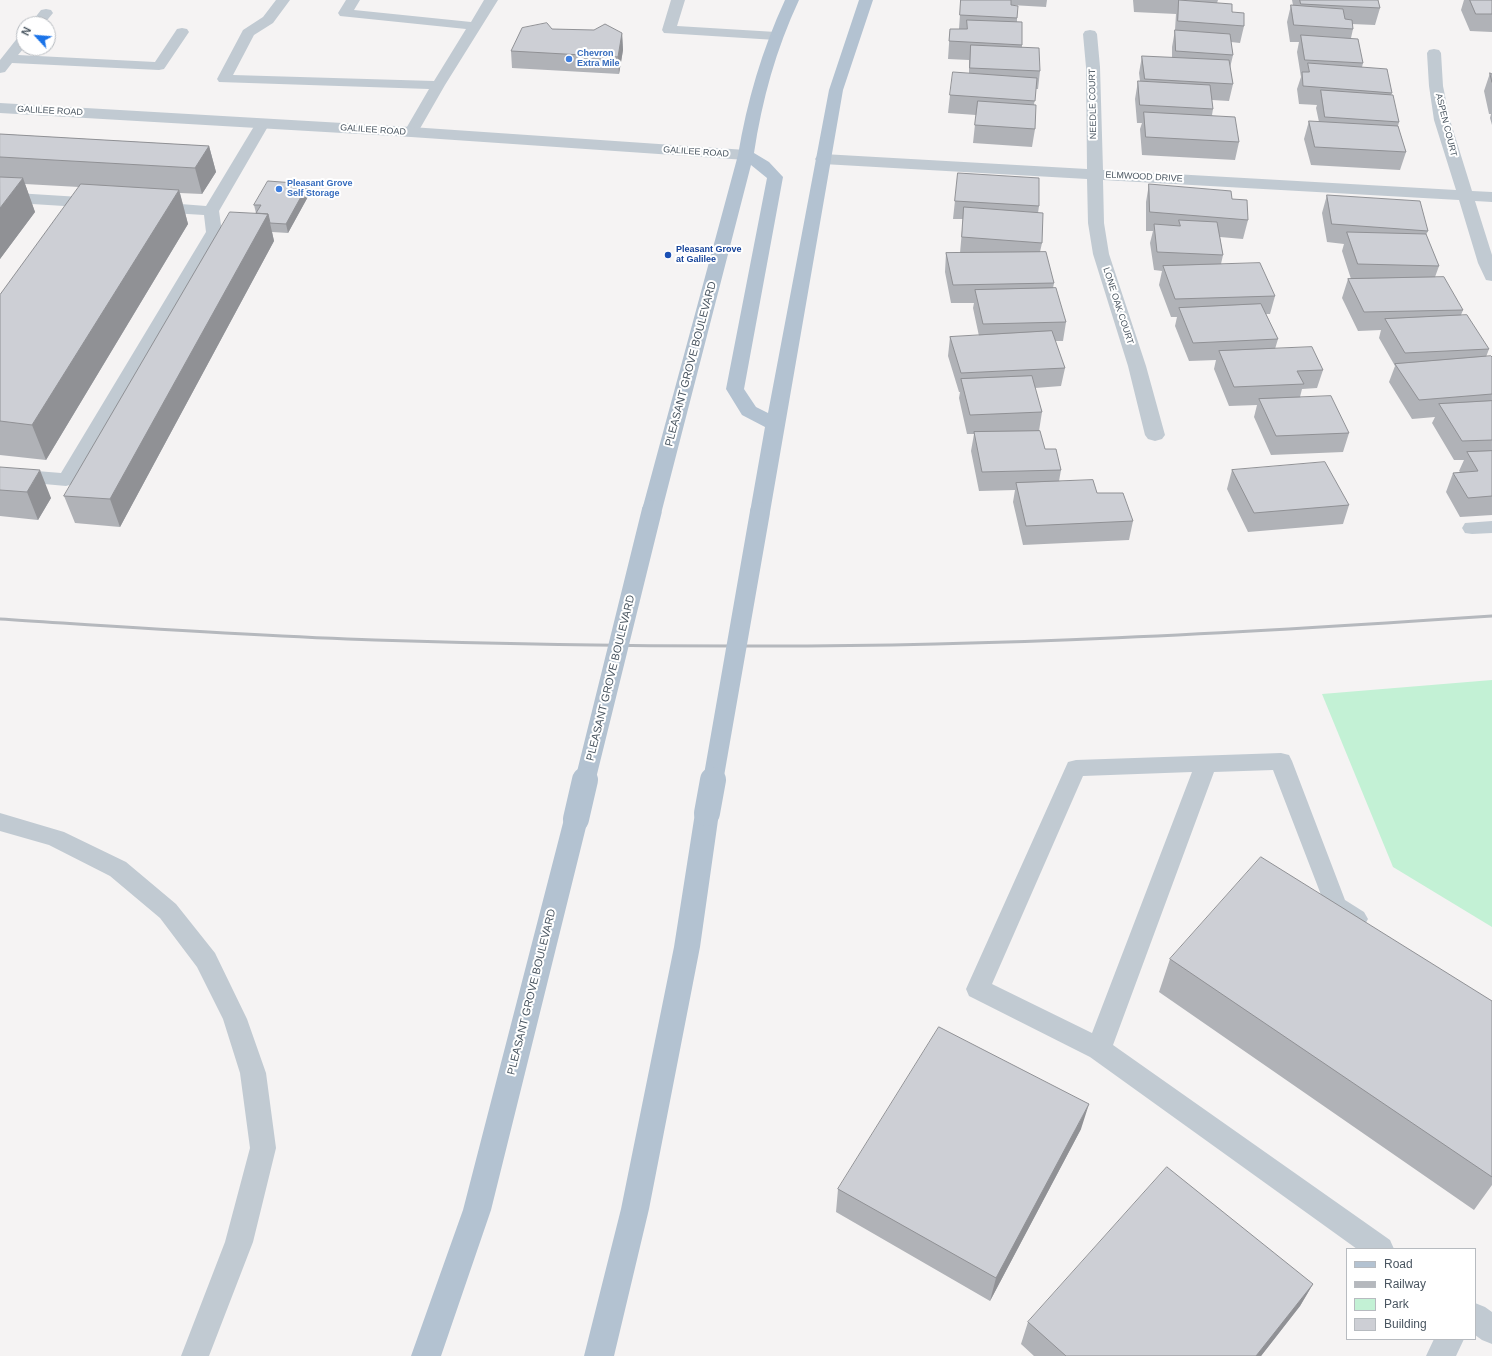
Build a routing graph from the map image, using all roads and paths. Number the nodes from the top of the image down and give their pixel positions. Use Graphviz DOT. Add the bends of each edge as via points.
graph roads {
  1 [pos="283,0"];
  2 [pos="353,0"];
  3 [pos="491,0"];
  4 [pos="678,0"];
  5 [pos="792,0"];
  6 [pos="866,0"];
  7 [pos="46,13"];
  8 [pos="44,16"];
  9 [pos="475,26"];
  10 [pos="182,32"];
  11 [pos="1090,34"];
  12 [pos="776,36"];
  13 [pos="16,49"];
  14 [pos="1434,53"];
  15 [pos="4,64"];
  16 [pos="438,85"];
  17 [pos="0,108"];
  18 [pos="263,123"];
  19 [pos="411,132"];
  20 [pos="746,155"];
  21 [pos="823,159"];
  22 [pos="1095,174"];
  23 [pos="1465,196"];
  24 [pos="0,197"];
  25 [pos="1492,197"];
  26 [pos="110,204"];
  27 [pos="141,206"];
  28 [pos="211,211"];
  29 [pos="1492,276"];
  30 [pos="775,425"];
  31 [pos="1155,435"];
  32 [pos="0,474"];
  33 [pos="1492,527"];
  34 [pos="1472,528"];
  35 [pos="1206,764"];
  36 [pos="0,822"];
  37 [pos="1375,931"];
  38 [pos="1099,1049"];
  39 [pos="1379,1248"];
  40 [pos="1476,1318"];
  41 [pos="1492,1330"];
  42 [pos="1449,1340"];
  43 [pos="195,1356"];
  44 [pos="426,1356"];
  45 [pos="599,1356"];
  46 [pos="1440,1356"];
  1 -- 16 [label="lane" via="268,20 248,33 224,78"];
  2 -- 9 [label="lane" via="345,13"];
  3 -- 9 [label="lane"];
  4 -- 12 [label="lane" via="669,30"];
  5 -- 12 [label="main road, PLEASANT GROVE BOULEVARD"];
  6 -- 21 [label="main road" via="836,90"];
  7 -- 8 [label="lane"];
  9 -- 16 [label="lane"];
  10 -- 15 [label="lane" via="159,66"];
  11 -- 22 [label="street, NEEDLE COURT"];
  12 -- 20 [label="main road, PLEASANT GROVE BOULEVARD" via="752,116"];
  13 -- 15 [label="lane"];
  14 -- 23 [label="street, ASPEN COURT" via="1442,120"];
  16 -- 19 [label="lane"];
  17 -- 18 [label="street, GALILEE ROAD"];
  18 -- 19 [label="street, GALILEE ROAD"];
  18 -- 28 [label="lane"];
  19 -- 20 [label="street, GALILEE ROAD"];
  20 -- 30 [label="main road" via="763,165 774,177 735,389 748,411"];
  20 -- 44 [label="main road, PLEASANT GROVE BOULEVARD, bridge" via="652,510 477,1210"];
  21 -- 22 [label="street, ELMWOOD DRIVE"];
  21 -- 30 [label="main road"];
  22 -- 23 [label="street, ELMWOOD DRIVE"];
  22 -- 31 [label="street, LONE OAK COURT" via="1096,223 1101,254 1137,366"];
  23 -- 25 [label="street, ELMWOOD DRIVE"];
  23 -- 29 [label="street, ASPEN COURT"];
  24 -- 26 [label="lane" via="66,208"];
  27 -- 28 [label="lane"];
  28 -- 32 [label="lane" via="214,232 66,480"];
  30 -- 45 [label="main road, bridge" via="707,812 684,962 634,1209"];
  33 -- 34 [label="lane"];
  35 -- 37 [label="lane" via="1281,761 1336,906"];
  35 -- 38 [label="lane"];
  35 -- 38 [label="lane" via="1076,768 978,989"];
  36 -- 43 [label="lane" via="56,838 118,869 168,911 206,960 235,1019 253,1073 263,1148 239,1242"];
  38 -- 39 [label="lane"];
  40 -- 41 [label="lane"];
  42 -- 46 [label="lane"];
}
